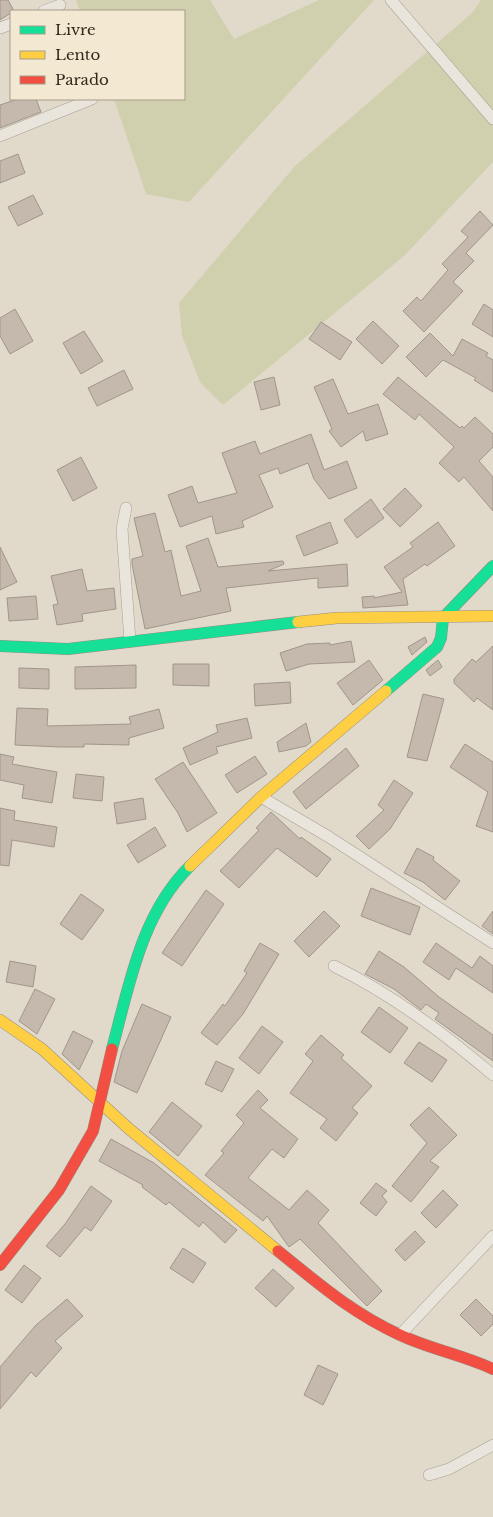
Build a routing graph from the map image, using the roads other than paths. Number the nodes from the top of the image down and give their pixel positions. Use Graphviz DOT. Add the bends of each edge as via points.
graph roads {
  1 [pos="391,0"];
  2 [pos="60,5"];
  3 [pos="47,10"];
  4 [pos="90,100"];
  5 [pos="493,119"];
  6 [pos="0,136"];
  7 [pos="126,508"];
  8 [pos="493,566"];
  9 [pos="493,616"];
  10 [pos="443,618"];
  11 [pos="130,642"];
  12 [pos="0,646"];
  13 [pos="262,797"];
  14 [pos="493,943"];
  15 [pos="334,966"];
  16 [pos="0,1020"];
  17 [pos="493,1076"];
  18 [pos="100,1104"];
  19 [pos="493,1236"];
  20 [pos="0,1266"];
  21 [pos="400,1335"];
  22 [pos="493,1369"];
  23 [pos="493,1445"];
  24 [pos="429,1476"];
  1 -- 5 [label="street"];
  2 -- 3 [label="street"];
  4 -- 6 [label="street"];
  7 -- 11 [label="street" via="122,529"];
  8 -- 10 [label="street"];
  9 -- 10 [label="street"];
  10 -- 11 [label="street" via="337,618"];
  10 -- 13 [label="street" via="437,647"];
  11 -- 12 [label="street" via="68,649"];
  13 -- 14 [label="street"];
  13 -- 18 [label="street" via="193,861 162,901 140,948"];
  15 -- 17 [label="street" via="415,1012"];
  16 -- 18 [label="street" via="42,1049"];
  18 -- 20 [label="street" via="93,1131 59,1190"];
  18 -- 21 [label="street" via="346,1306"];
  19 -- 21 [label="street"];
  21 -- 22 [label="street"];
  23 -- 24 [label="street"];
}
